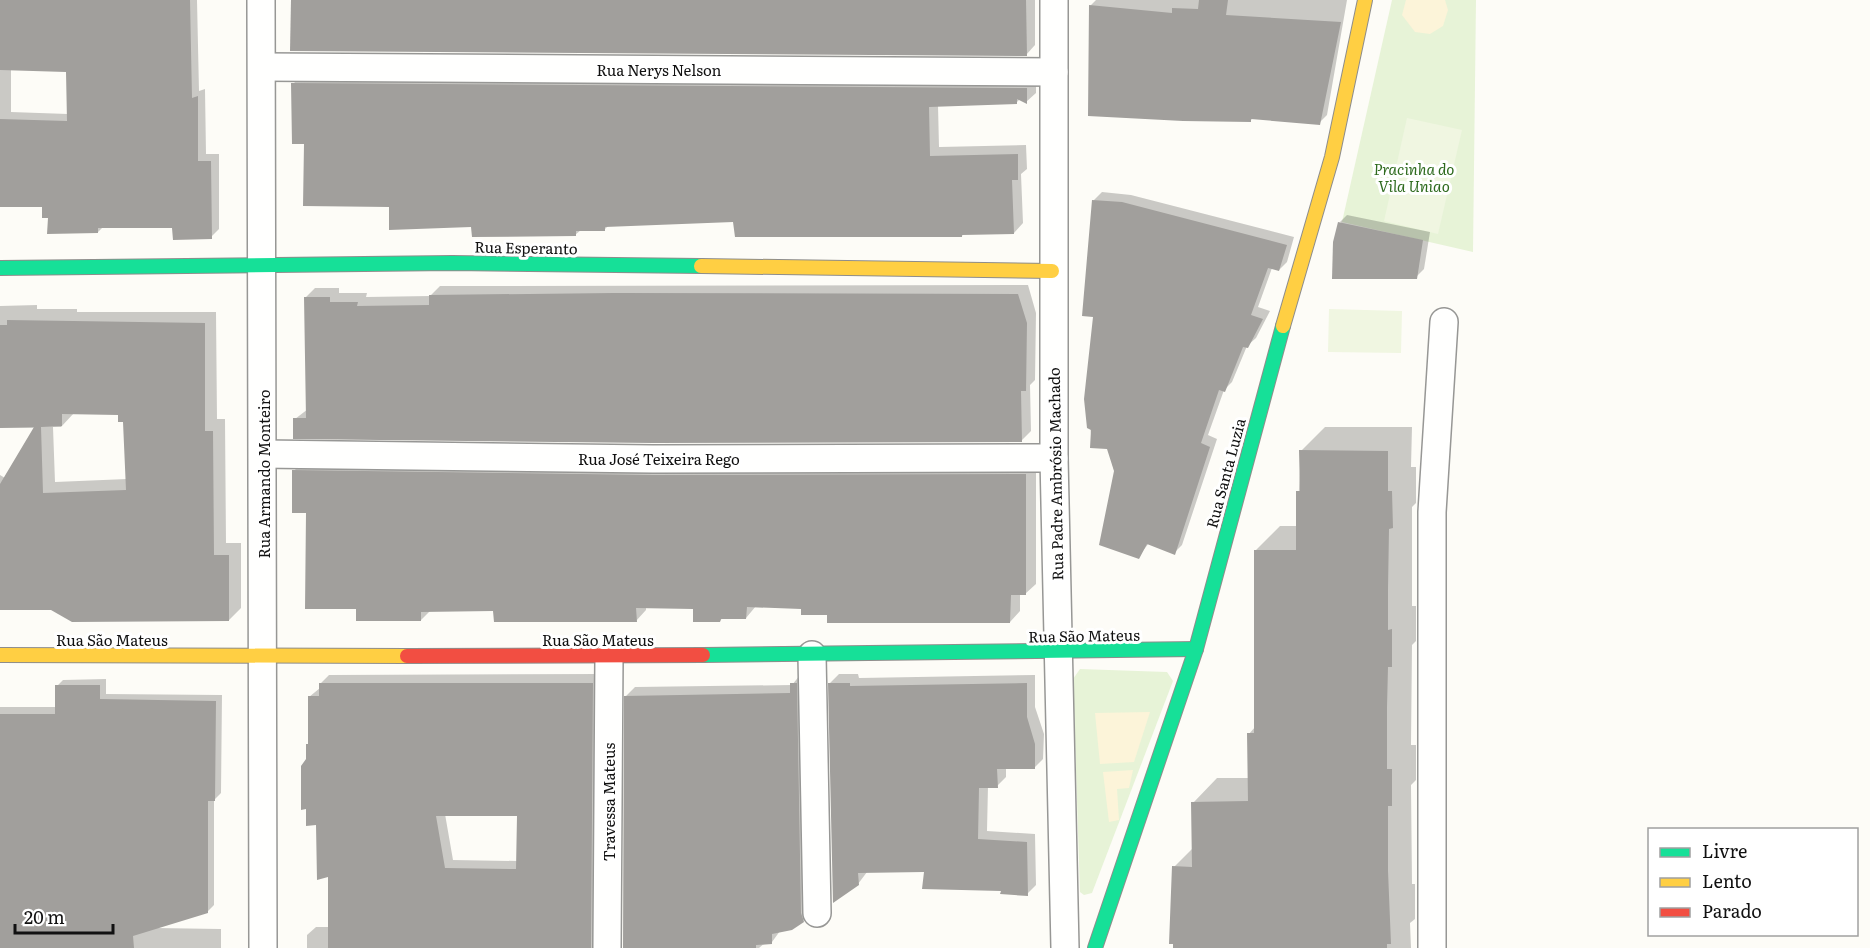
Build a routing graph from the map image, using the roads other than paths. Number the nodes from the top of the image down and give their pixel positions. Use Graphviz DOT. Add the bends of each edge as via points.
graph roads {
  1 [pos="261,0"];
  2 [pos="1054,0"];
  3 [pos="1365,0"];
  4 [pos="263,67"];
  5 [pos="1054,72"];
  6 [pos="261,267"];
  7 [pos="0,268"];
  8 [pos="1052,271"];
  9 [pos="1444,322"];
  10 [pos="263,454"];
  11 [pos="1054,458"];
  12 [pos="1196,649"];
  13 [pos="1060,652"];
  14 [pos="0,655"];
  15 [pos="812,655"];
  16 [pos="264,656"];
  17 [pos="609,656"];
  18 [pos="817,913"];
  19 [pos="263,948"];
  20 [pos="607,948"];
  21 [pos="1065,948"];
  22 [pos="1095,948"];
  23 [pos="1432,948"];
  1 -- 4 [label="street, Rua Armando Monteiro"];
  2 -- 5 [label="street, Rua Padre Ambrósio Machado"];
  3 -- 12 [label="street, Rua Santa Luzia" via="1332,157 1259,408"];
  4 -- 5 [label="street, Rua Nerys Nelson"];
  4 -- 6 [label="street, Rua Armando Monteiro"];
  5 -- 8 [label="street, Rua Padre Ambrósio Machado"];
  6 -- 7 [label="street, Rua Esperanto"];
  6 -- 8 [label="street, Rua Esperanto" via="452,262"];
  6 -- 10 [label="street, Rua Armando Monteiro"];
  8 -- 11 [label="street, Rua Padre Ambrósio Machado"];
  9 -- 23 [label="street" via="1432,512"];
  10 -- 11 [label="street, Rua José Teixeira Rego" via="653,459"];
  10 -- 16 [label="street, Rua Armando Monteiro"];
  11 -- 13 [label="street, Rua Padre Ambrósio Machado"];
  12 -- 13 [label="street, Rua São Mateus"];
  12 -- 22 [label="street, Rua Santa Luzia"];
  13 -- 15 [label="street, Rua São Mateus"];
  13 -- 21 [label="street, Rua Padre Ambrósio Machado"];
  14 -- 16 [label="street, Rua São Mateus"];
  15 -- 17 [label="street, Rua São Mateus"];
  15 -- 18 [label="street"];
  16 -- 17 [label="street, Rua São Mateus"];
  16 -- 19 [label="street, Rua Armando Monteiro"];
  17 -- 20 [label="street, Travessa Mateus"];
}
